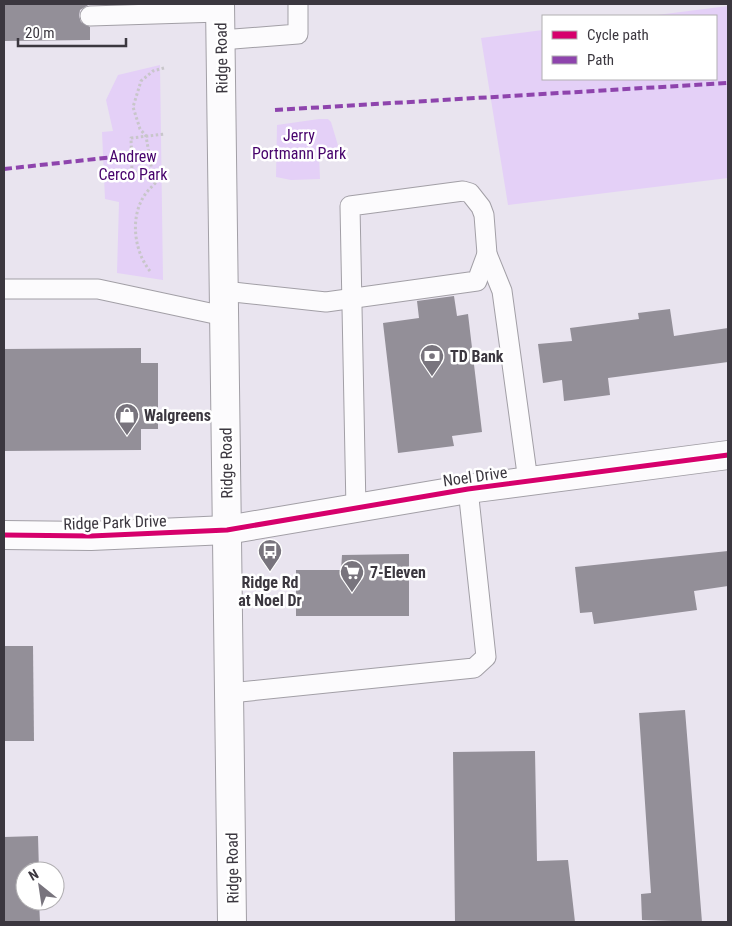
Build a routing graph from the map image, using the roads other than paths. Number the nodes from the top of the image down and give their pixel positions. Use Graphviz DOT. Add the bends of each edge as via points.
graph roads {
  1 [pos="298,4"];
  2 [pos="220,8"];
  3 [pos="90,16"];
  4 [pos="221,40"];
  5 [pos="488,254"];
  6 [pos="477,281"];
  7 [pos="4,288"];
  8 [pos="502,291"];
  9 [pos="352,298"];
  10 [pos="224,303"];
  11 [pos="728,455"];
  12 [pos="528,481"];
  13 [pos="468,489"];
  14 [pos="356,509"];
  15 [pos="227,530"];
  16 [pos="4,535"];
  17 [pos="230,693"];
  18 [pos="232,922"];
  1 -- 4 [label="lane" via="298,34"];
  2 -- 3 [label="lane"];
  2 -- 4 [label="main road, Ridge Road"];
  4 -- 10 [label="main road, Ridge Road"];
  5 -- 6 [label="lane"];
  5 -- 8 [label="lane"];
  5 -- 9 [label="lane" via="484,215 470,193 455,192 350,206"];
  6 -- 8 [label="lane"];
  6 -- 9 [label="lane"];
  7 -- 10 [label="lane" via="98,289"];
  8 -- 12 [label="lane"];
  9 -- 10 [label="lane" via="326,302"];
  9 -- 14 [label="lane"];
  10 -- 15 [label="main road, Ridge Road"];
  11 -- 12 [label="main road, Noel Drive"];
  12 -- 13 [label="main road, Noel Drive"];
  13 -- 14 [label="main road, Noel Drive"];
  13 -- 17 [label="lane" via="486,657 474,668"];
  14 -- 15 [label="main road, Noel Drive"];
  15 -- 16 [label="main road, Ridge Park Drive" via="91,536"];
  15 -- 17 [label="main road, Ridge Road"];
  17 -- 18 [label="main road, Ridge Road"];
}
